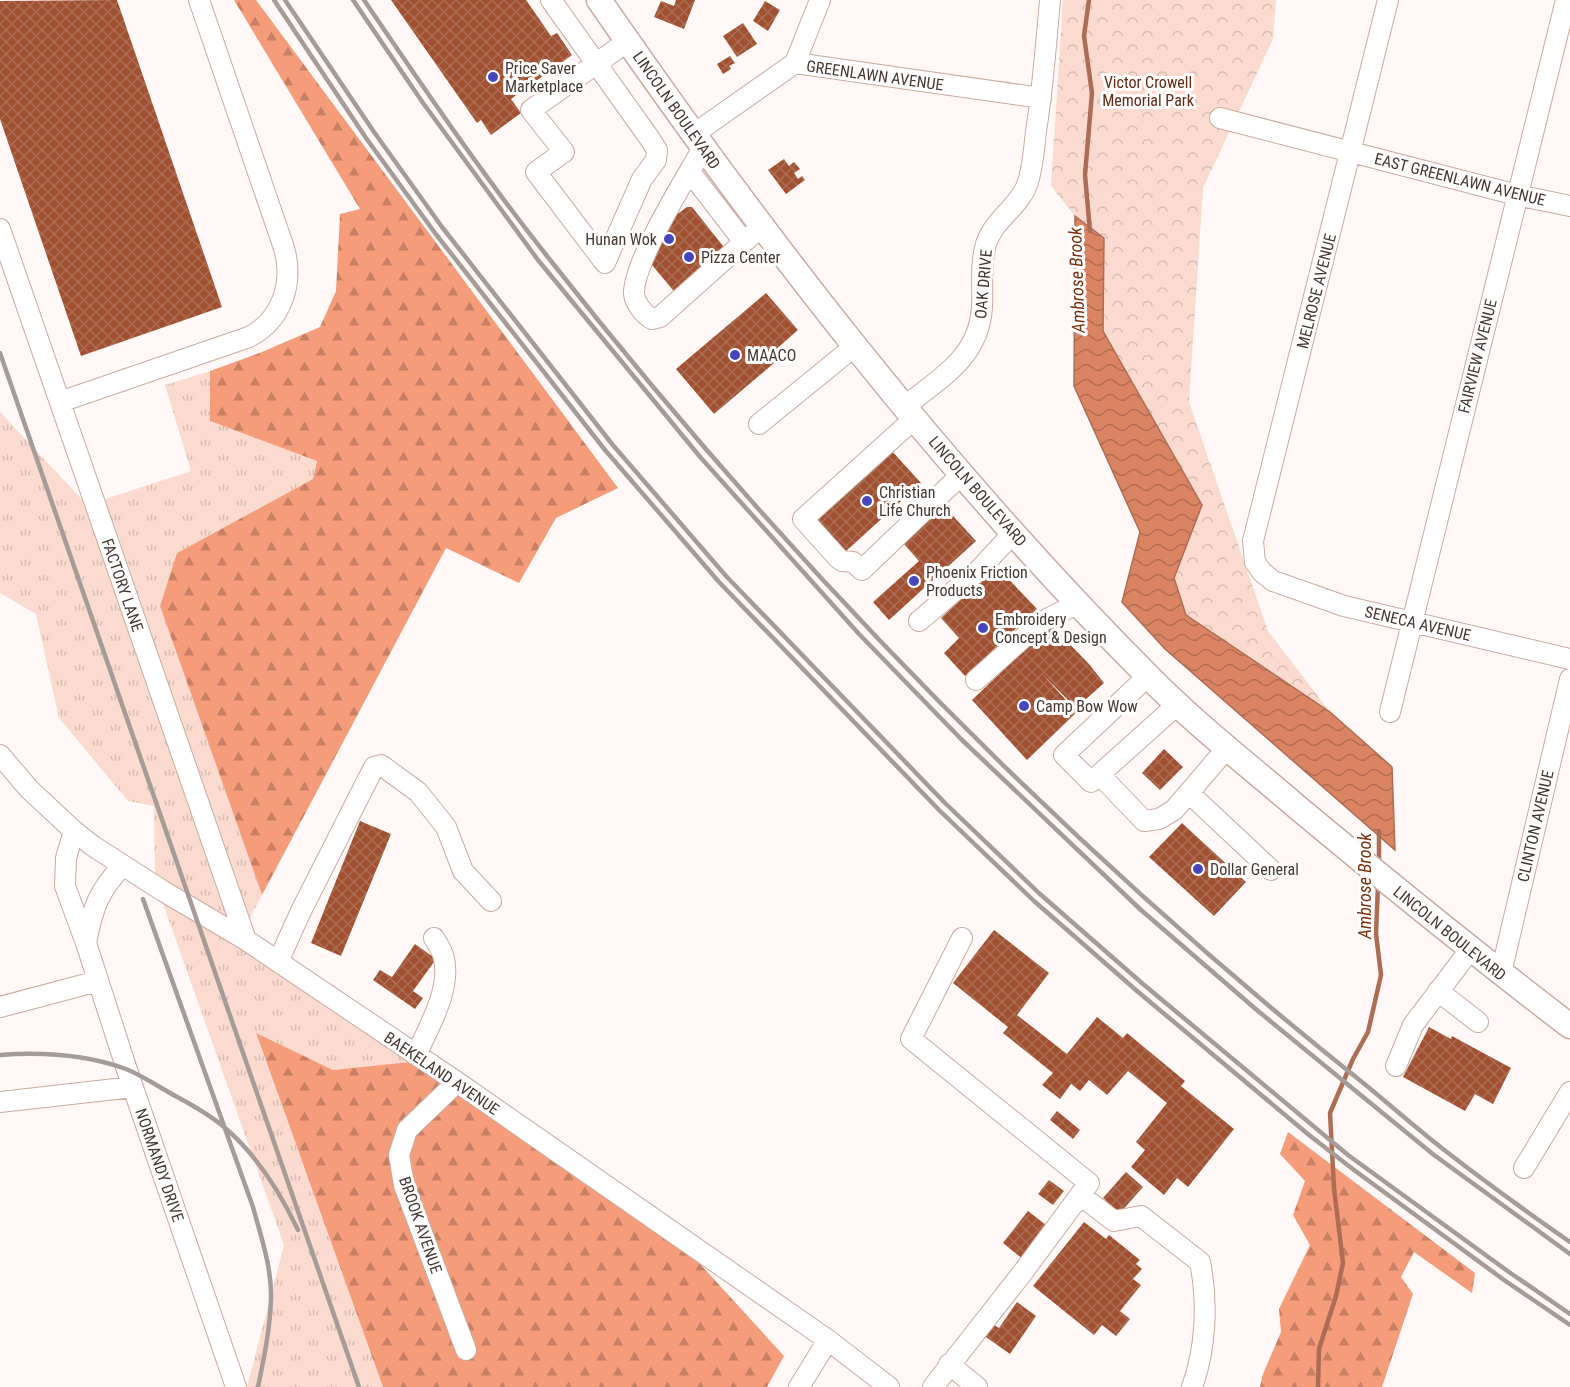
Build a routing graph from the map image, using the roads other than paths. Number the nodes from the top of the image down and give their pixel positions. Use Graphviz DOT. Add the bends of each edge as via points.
graph roads {
  1 [pos="199,0"];
  2 [pos="551,0"];
  3 [pos="820,0"];
  4 [pos="1050,0"];
  5 [pos="1388,0"];
  6 [pos="1566,0"];
  7 [pos="602,2"];
  8 [pos="628,41"];
  9 [pos="795,63"];
  10 [pos="595,64"];
  11 [pos="1041,98"];
  12 [pos="1220,117"];
  13 [pos="698,141"];
  14 [pos="1351,151"];
  15 [pos="690,172"];
  16 [pos="1516,195"];
  17 [pos="1570,206"];
  18 [pos="0,229"];
  19 [pos="753,235"];
  20 [pos="855,346"];
  21 [pos="60,402"];
  22 [pos="910,413"];
  23 [pos="759,424"];
  24 [pos="962,474"];
  25 [pos="1014,532"];
  26 [pos="1269,578"];
  27 [pos="1079,603"];
  28 [pos="919,621"];
  29 [pos="1413,622"];
  30 [pos="1570,658"];
  31 [pos="1148,676"];
  32 [pos="1570,679"];
  33 [pos="976,680"];
  34 [pos="1178,704"];
  35 [pos="1390,712"];
  36 [pos="1227,748"];
  37 [pos="0,755"];
  38 [pos="1100,774"];
  39 [pos="1189,793"];
  40 [pos="74,831"];
  41 [pos="123,865"];
  42 [pos="1271,870"];
  43 [pos="492,901"];
  44 [pos="434,938"];
  45 [pos="962,938"];
  46 [pos="246,940"];
  47 [pos="86,943"];
  48 [pos="1470,951"];
  49 [pos="278,962"];
  50 [pos="1501,974"];
  51 [pos="98,981"];
  52 [pos="1438,991"];
  53 [pos="0,1007"];
  54 [pos="1478,1022"];
  55 [pos="1570,1026"];
  56 [pos="416,1055"];
  57 [pos="1396,1066"];
  58 [pos="457,1082"];
  59 [pos="134,1087"];
  60 [pos="1570,1092"];
  61 [pos="0,1102"];
  62 [pos="1524,1168"];
  63 [pos="1080,1195"];
  64 [pos="828,1340"];
  65 [pos="466,1350"];
  66 [pos="949,1365"];
  67 [pos="236,1387"];
  68 [pos="800,1387"];
  69 [pos="889,1387"];
  70 [pos="933,1387"];
  71 [pos="977,1387"];
  72 [pos="1192,1387"];
  1 -- 21 [label="street" via="284,248 288,272 284,298 271,321 249,337"];
  2 -- 10 [label="street"];
  3 -- 9 [label="street"];
  4 -- 11 [label="street, OAK DRIVE"];
  5 -- 14 [label="street, MELROSE AVENUE"];
  6 -- 16 [label="street, FAIRVIEW AVENUE"];
  7 -- 8 [label="main road, LINCOLN BOULEVARD"];
  8 -- 10 [label="street"];
  8 -- 13 [label="main road, LINCOLN BOULEVARD"];
  9 -- 11 [label="street, GREENLAWN AVENUE"];
  9 -- 13 [label="street, GREENLAWN AVENUE"];
  10 -- 10 [label="street" via="531,110 564,152 536,172 605,262 642,179 656,160 657,150"];
  11 -- 22 [label="street, OAK DRIVE" via="1026,188 1000,218 987,242 981,320 976,336 960,362"];
  12 -- 14 [label="street, EAST GREENLAWN AVENUE"];
  13 -- 15 [label="street"];
  13 -- 19 [label="main road, LINCOLN BOULEVARD"];
  14 -- 16 [label="street, EAST GREENLAWN AVENUE"];
  14 -- 26 [label="street, MELROSE AVENUE" via="1253,541 1255,561"];
  15 -- 19 [label="street"];
  15 -- 19 [label="street" via="641,260 634,291 646,316 660,316"];
  16 -- 17 [label="street, EAST GREENLAWN AVENUE"];
  16 -- 29 [label="street, FAIRVIEW AVENUE"];
  18 -- 21 [label="street, FACTORY LANE"];
  19 -- 20 [label="main road, LINCOLN BOULEVARD"];
  20 -- 22 [label="main road, LINCOLN BOULEVARD"];
  20 -- 23 [label="street"];
  21 -- 46 [label="street, FACTORY LANE"];
  22 -- 24 [label="main road, LINCOLN BOULEVARD"];
  22 -- 24 [label="street, OAK DRIVE" via="882,448 803,519 838,558 853,562 862,570"];
  24 -- 25 [label="main road, LINCOLN BOULEVARD"];
  25 -- 27 [label="main road, LINCOLN BOULEVARD"];
  25 -- 28 [label="street" via="978,571"];
  26 -- 29 [label="street, SENECA AVENUE" via="1344,606"];
  27 -- 31 [label="main road, LINCOLN BOULEVARD"];
  27 -- 33 [label="street" via="1041,622"];
  29 -- 30 [label="street, SENECA AVENUE"];
  29 -- 35 [label="street, FAIRVIEW AVENUE"];
  31 -- 34 [label="main road, LINCOLN BOULEVARD"];
  31 -- 38 [label="street" via="1064,755 1091,782"];
  32 -- 50 [label="street, CLINTON AVENUE"];
  34 -- 36 [label="main road, LINCOLN BOULEVARD"];
  34 -- 38 [label="street"];
  36 -- 39 [label="street"];
  36 -- 48 [label="main road, LINCOLN BOULEVARD"];
  37 -- 40 [label="street, BAEKELAND AVENUE"];
  38 -- 39 [label="street" via="1144,821 1159,819 1174,810"];
  39 -- 42 [label="street"];
  40 -- 41 [label="street, BAEKELAND AVENUE"];
  40 -- 47 [label="street, NORMANDY DRIVE" via="66,858 65,886"];
  41 -- 46 [label="street, BAEKELAND AVENUE"];
  41 -- 47 [label="street, NORMANDY DRIVE" via="106,884 92,913"];
  43 -- 49 [label="street" via="463,871 446,827 418,792 381,765 374,767"];
  44 -- 56 [label="street" via="443,953 443,982 438,1008"];
  45 -- 63 [label="street" via="911,1039 1089,1183"];
  46 -- 49 [label="street, BAEKELAND AVENUE"];
  47 -- 51 [label="street, NORMANDY DRIVE"];
  48 -- 50 [label="main road, LINCOLN BOULEVARD"];
  48 -- 52 [label="street"];
  49 -- 56 [label="street, BAEKELAND AVENUE"];
  50 -- 55 [label="main road, LINCOLN BOULEVARD"];
  51 -- 53 [label="street"];
  51 -- 59 [label="street, NORMANDY DRIVE"];
  52 -- 54 [label="street"];
  52 -- 57 [label="street" via="1413,1025"];
  56 -- 58 [label="street, BAEKELAND AVENUE"];
  58 -- 64 [label="street, BAEKELAND AVENUE"];
  58 -- 65 [label="street, BROOK AVENUE" via="407,1130 399,1155 404,1185"];
  59 -- 61 [label="street"];
  59 -- 67 [label="street, NORMANDY DRIVE"];
  60 -- 62 [label="street"];
  63 -- 66 [label="street"];
  63 -- 72 [label="street" via="1114,1221 1141,1216 1200,1262 1204,1285 1203,1334"];
  64 -- 68 [label="street"];
  64 -- 69 [label="street, BAEKELAND AVENUE"];
  66 -- 70 [label="street"];
  66 -- 71 [label="street"];
}
